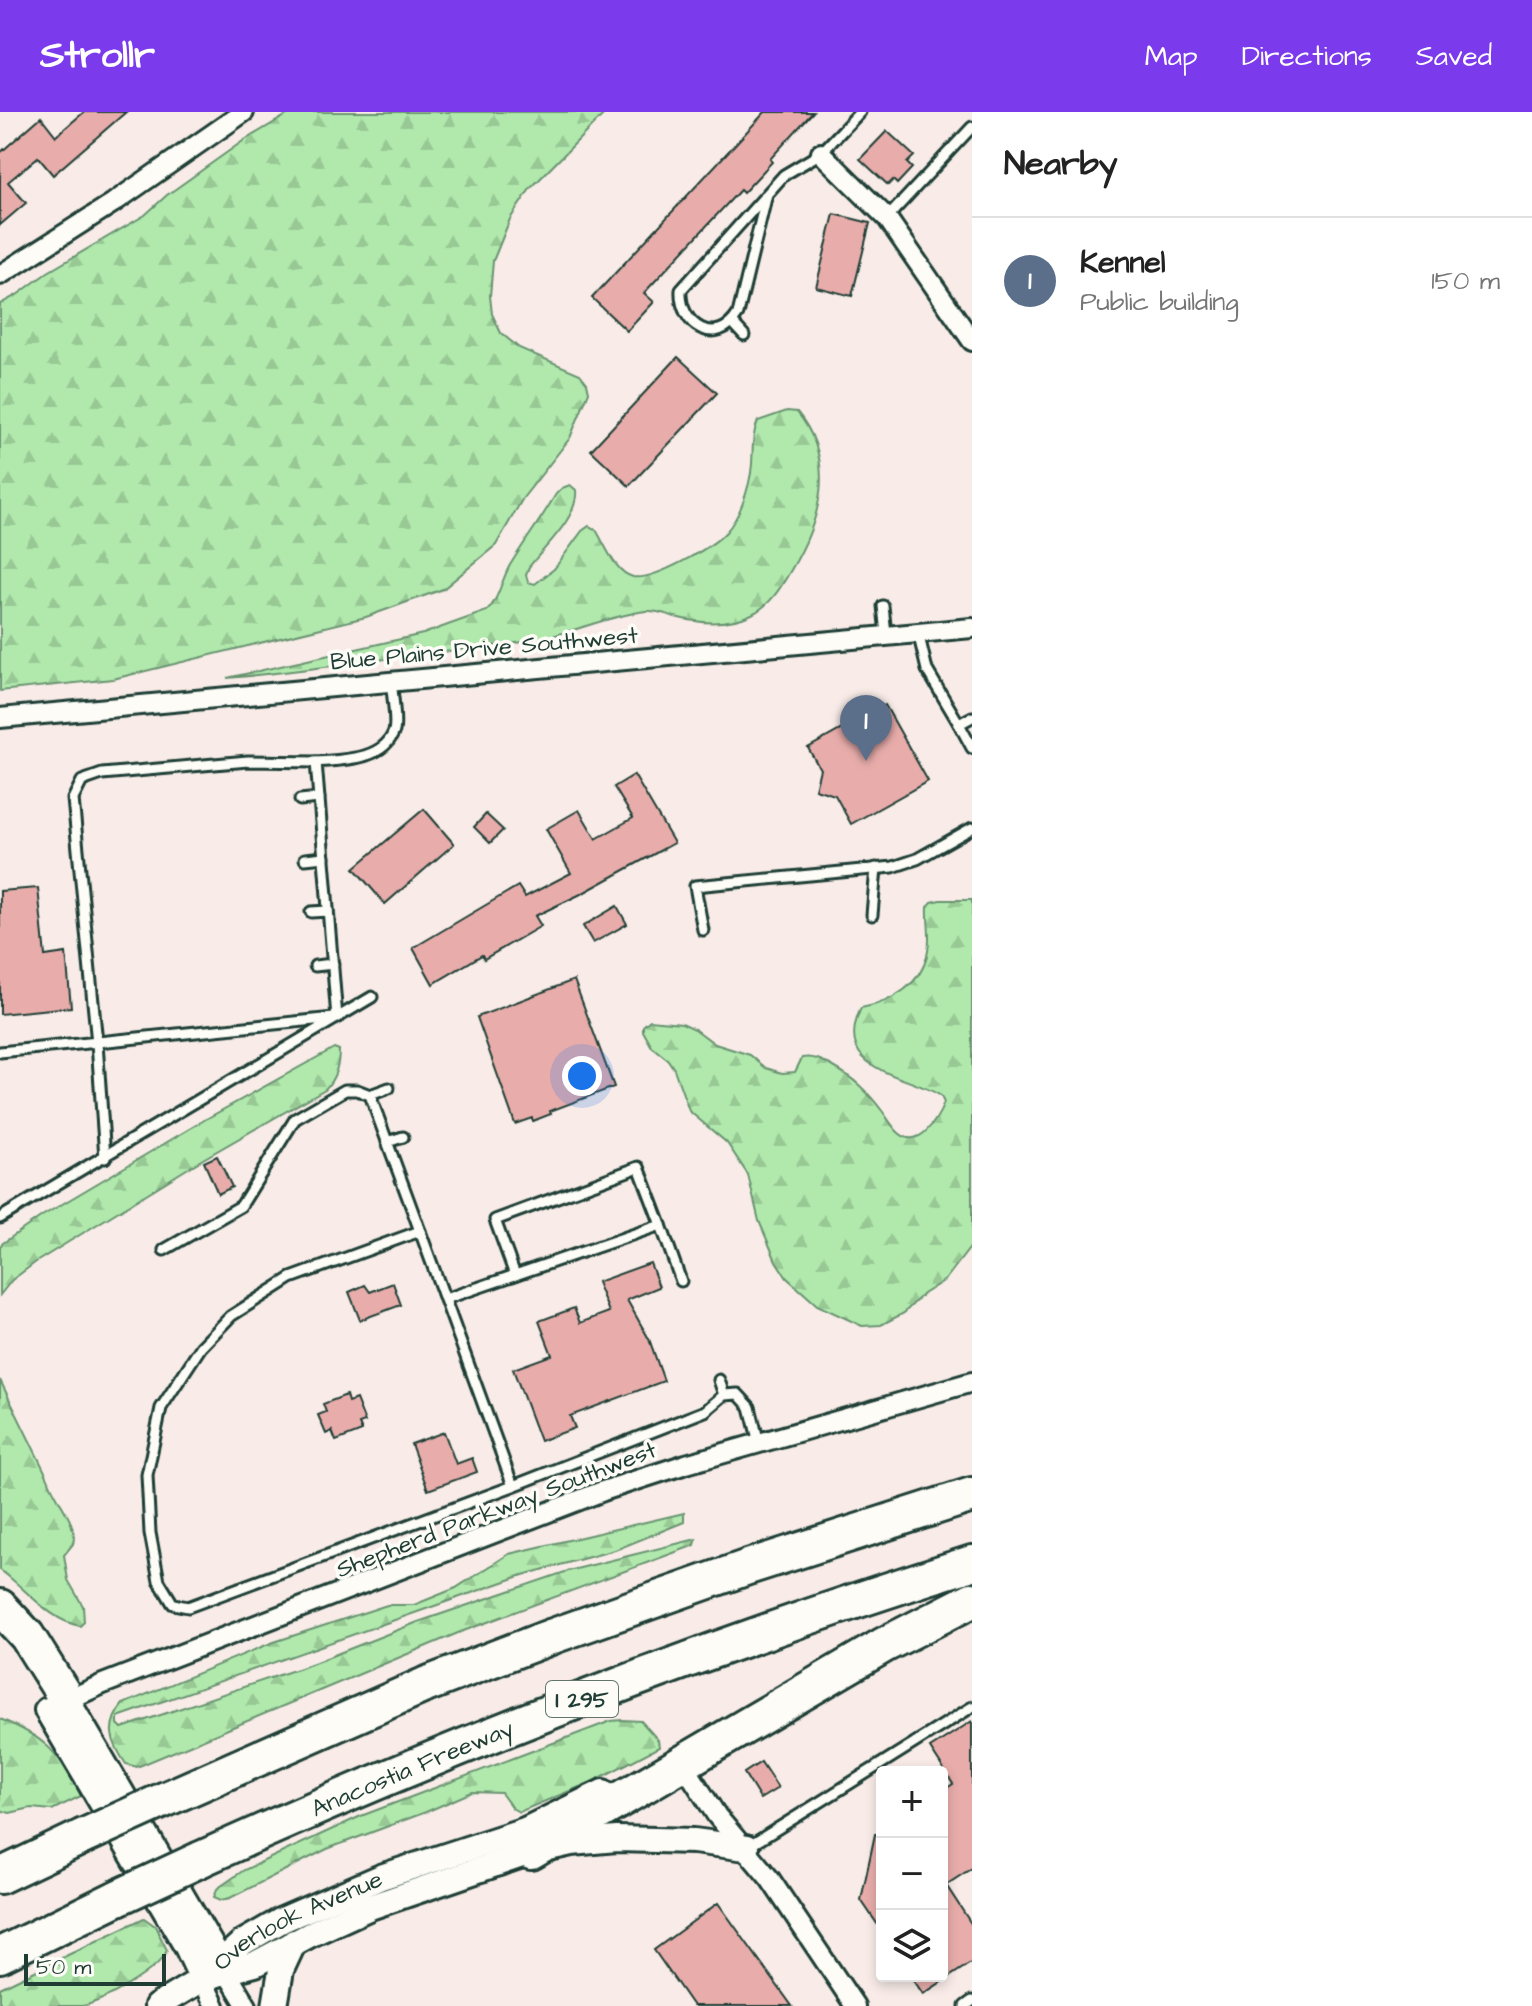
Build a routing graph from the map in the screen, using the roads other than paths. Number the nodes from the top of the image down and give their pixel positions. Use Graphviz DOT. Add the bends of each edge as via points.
graph roads {
  1 [pos="244,112"];
  2 [pos="860,112"];
  3 [pos="972,127"];
  4 [pos="821,153"];
  5 [pos="767,194"];
  6 [pos="887,218"];
  7 [pos="0,275"];
  8 [pos="733,323"];
  9 [pos="744,335"];
  10 [pos="972,341"];
  11 [pos="883,606"];
  12 [pos="972,628"];
  13 [pos="917,631"];
  14 [pos="886,634"];
  15 [pos="391,680"];
  16 [pos="972,717"];
  17 [pos="0,718"];
  18 [pos="959,724"];
  19 [pos="972,748"];
  20 [pos="316,762"];
  21 [pos="319,798"];
  22 [pos="300,800"];
  23 [pos="972,828"];
  24 [pos="324,857"];
  25 [pos="305,859"];
  26 [pos="876,868"];
  27 [pos="328,911"];
  28 [pos="311,912"];
  29 [pos="872,915"];
  30 [pos="703,930"];
  31 [pos="333,964"];
  32 [pos="315,966"];
  33 [pos="372,997"];
  34 [pos="337,1018"];
  35 [pos="97,1043"];
  36 [pos="0,1052"];
  37 [pos="389,1088"];
  38 [pos="370,1095"];
  39 [pos="403,1137"];
  40 [pos="387,1142"];
  41 [pos="105,1158"];
  42 [pos="0,1218"];
  43 [pos="661,1225"];
  44 [pos="420,1231"];
  45 [pos="164,1250"];
  46 [pos="515,1275"];
  47 [pos="681,1281"];
  48 [pos="445,1299"];
  49 [pos="719,1380"];
  50 [pos="972,1382"];
  51 [pos="724,1395"];
  52 [pos="759,1443"];
  53 [pos="513,1486"];
  54 [pos="972,1495"];
  55 [pos="972,1563"];
  56 [pos="972,1600"];
  57 [pos="0,1607"];
  58 [pos="0,1637"];
  59 [pos="57,1705"];
  60 [pos="972,1707"];
  61 [pos="682,1762"];
  62 [pos="78,1831"];
  63 [pos="746,1848"];
  64 [pos="531,1852"];
  65 [pos="0,1860"];
  66 [pos="0,1876"];
  67 [pos="294,1942"];
  68 [pos="0,1955"];
  69 [pos="224,1967"];
  70 [pos="202,1979"];
  71 [pos="972,2001"];
  72 [pos="157,2006"];
  73 [pos="215,2006"];
  74 [pos="247,2006"];
  75 [pos="275,2006"];
  76 [pos="855,2006"];
  77 [pos="965,2006"];
  1 -- 7 [label="street"];
  2 -- 4 [label="lane"];
  3 -- 6 [label="lane"];
  4 -- 5 [label="lane" via="784,175"];
  4 -- 6 [label="street"];
  5 -- 8 [label="lane"];
  5 -- 8 [label="lane" via="681,290 686,318 704,330"];
  6 -- 10 [label="street"];
  8 -- 9 [label="lane"];
  11 -- 14 [label="lane"];
  12 -- 13 [label="street, Blue Plains Drive Southwest"];
  13 -- 14 [label="street, Blue Plains Drive Southwest"];
  13 -- 18 [label="lane" via="927,670"];
  14 -- 15 [label="street, Blue Plains Drive Southwest"];
  15 -- 17 [label="street, Blue Plains Drive Southwest"];
  15 -- 20 [label="lane" via="394,731 383,748 358,758"];
  16 -- 18 [label="lane"];
  18 -- 19 [label="lane"];
  20 -- 21 [label="lane"];
  20 -- 35 [label="lane" via="248,761 102,774 82,781 73,799"];
  21 -- 22 [label="lane"];
  21 -- 24 [label="lane"];
  23 -- 26 [label="lane" via="917,859"];
  24 -- 25 [label="lane"];
  24 -- 27 [label="lane"];
  26 -- 29 [label="lane"];
  26 -- 30 [label="lane" via="695,886"];
  27 -- 28 [label="lane"];
  27 -- 31 [label="lane"];
  31 -- 32 [label="lane"];
  31 -- 34 [label="lane"];
  33 -- 34 [label="lane"];
  34 -- 35 [label="lane"];
  34 -- 41 [label="lane"];
  35 -- 36 [label="lane"];
  35 -- 41 [label="lane"];
  37 -- 38 [label="lane"];
  38 -- 40 [label="lane"];
  38 -- 45 [label="lane" via="345,1090 295,1119 241,1206"];
  39 -- 40 [label="lane"];
  40 -- 44 [label="lane"];
  41 -- 42 [label="lane"];
  43 -- 46 [label="lane"];
  43 -- 46 [label="lane" via="639,1167 495,1220"];
  43 -- 47 [label="lane"];
  44 -- 48 [label="lane"];
  44 -- 53 [label="lane" via="291,1278 231,1316 201,1347 161,1408 147,1475 159,1581 173,1604 188,1607"];
  46 -- 48 [label="lane"];
  48 -- 53 [label="lane"];
  49 -- 51 [label="lane"];
  50 -- 52 [label="street, Shepherd Parkway Southwest"];
  51 -- 52 [label="lane" via="738,1394 750,1407"];
  51 -- 53 [label="lane" via="705,1411"];
  52 -- 59 [label="street, Shepherd Parkway Southwest" via="565,1505"];
  54 -- 62 [label="highway, bridge" via="553,1636"];
  55 -- 68 [label="highway, Anacostia Freeway / I 295, bridge" via="788,1623 440,1756 201,1859"];
  56 -- 61 [label="highway"];
  57 -- 59 [label="highway" via="27,1636"];
  58 -- 59 [label="highway"];
  59 -- 69 [label="street"];
  59 -- 70 [label="street"];
  60 -- 63 [label="lane"];
  61 -- 63 [label="street" via="717,1816"];
  61 -- 64 [label="highway"];
  61 -- 69 [label="street, Overlook Avenue" via="658,1764 525,1830 334,1896 261,1932"];
  62 -- 65 [label="highway"];
  62 -- 66 [label="highway"];
  63 -- 64 [label="street, Overlook Avenue" via="625,1839"];
  63 -- 76 [label="street"];
  64 -- 67 [label="street, Overlook Avenue" via="370,1907"];
  67 -- 69 [label="street, Overlook Avenue" via="255,1964"];
  67 -- 75 [label="street" via="281,1970"];
  69 -- 70 [label="street, Overlook Avenue"];
  69 -- 74 [label="street"];
  70 -- 72 [label="street, Overlook Avenue"];
  70 -- 73 [label="street"];
  71 -- 77 [label="lane"];
}
